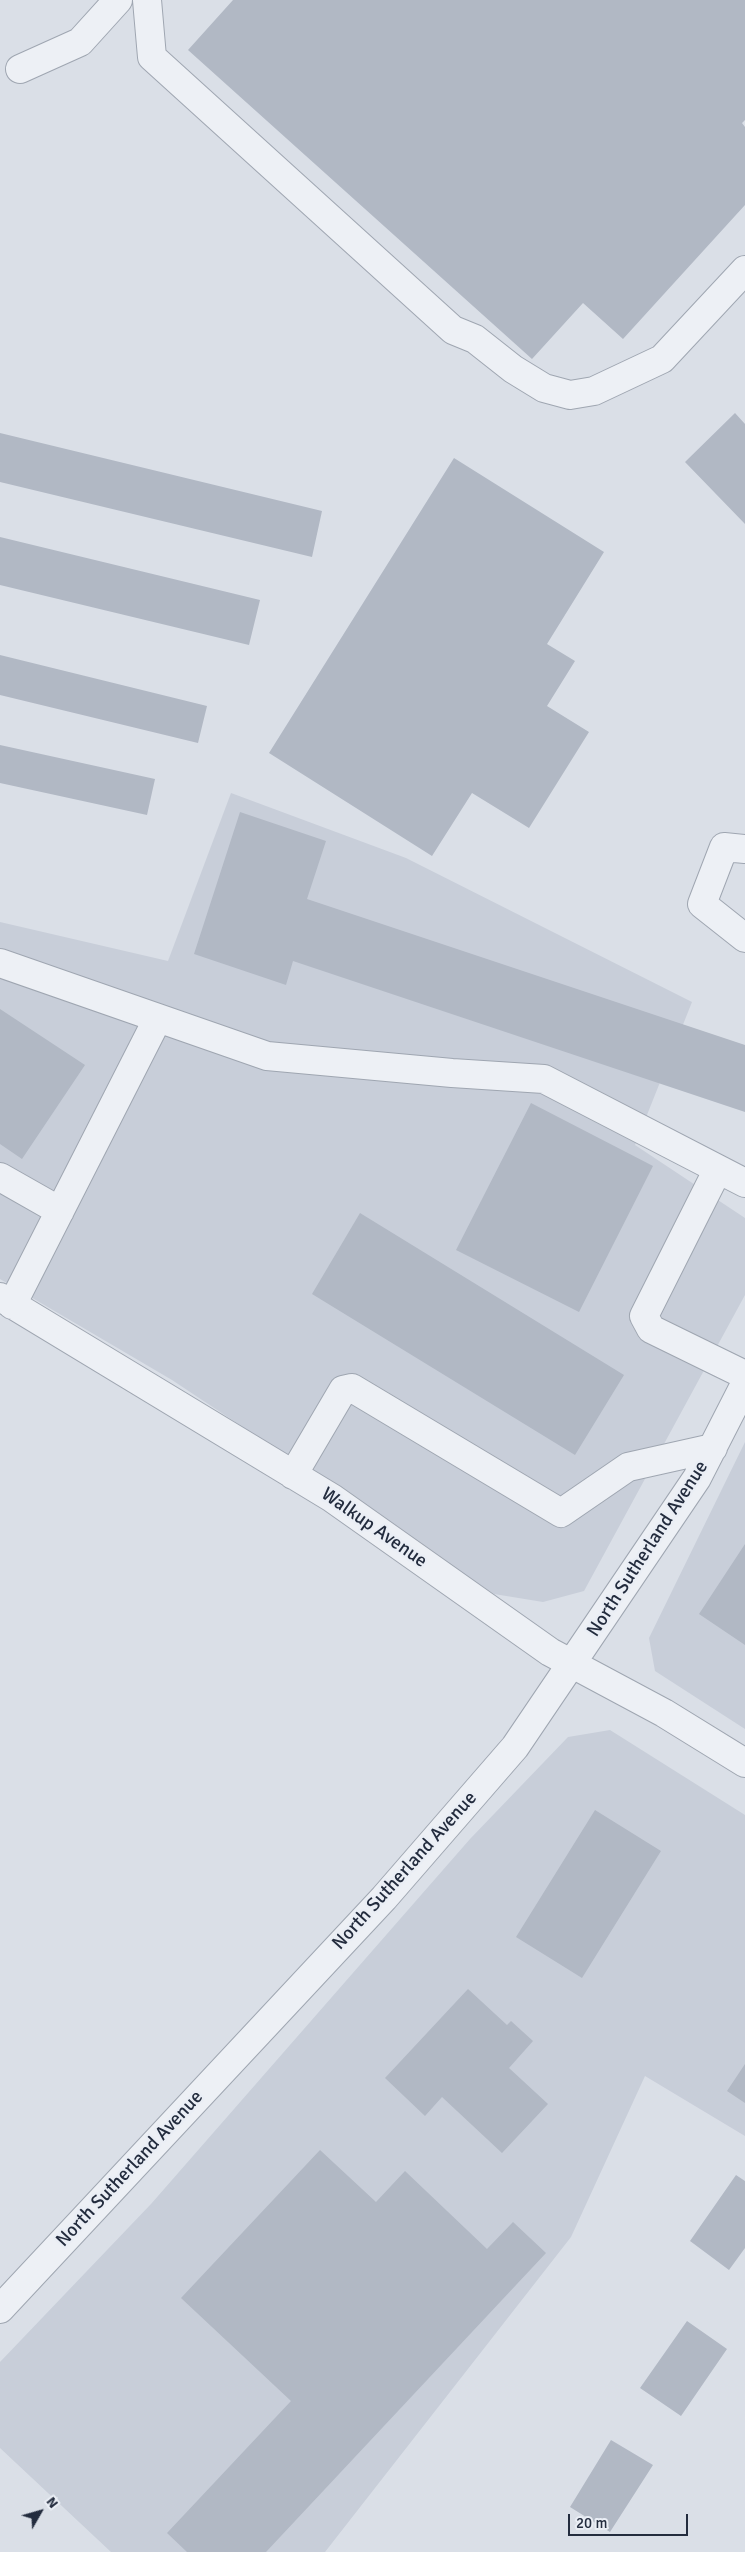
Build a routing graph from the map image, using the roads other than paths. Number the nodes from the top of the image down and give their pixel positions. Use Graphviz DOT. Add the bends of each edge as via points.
graph roads {
  1 [pos="118,0"];
  2 [pos="147,0"];
  3 [pos="20,69"];
  4 [pos="745,270"];
  5 [pos="745,849"];
  6 [pos="745,938"];
  7 [pos="0,963"];
  8 [pos="158,1018"];
  9 [pos="718,1169"];
  10 [pos="0,1176"];
  11 [pos="745,1183"];
  12 [pos="60,1210"];
  13 [pos="6,1301"];
  14 [pos="745,1375"];
  15 [pos="745,1384"];
  16 [pos="713,1448"];
  17 [pos="293,1474"];
  18 [pos="573,1664"];
  19 [pos="745,1763"];
  20 [pos="0,2309"];
  1 -- 3 [label="street" via="80,42"];
  2 -- 4 [label="street" via="152,57 453,330 475,339 544,388 570,395 594,391 662,359"];
  5 -- 6 [label="street" via="724,847 702,904"];
  7 -- 8 [label="street"];
  8 -- 9 [label="street" via="267,1056 544,1079"];
  8 -- 12 [label="street"];
  9 -- 11 [label="street"];
  9 -- 14 [label="street" via="644,1316 650,1329"];
  10 -- 12 [label="street"];
  12 -- 13 [label="street"];
  13 -- 17 [label="street, Walkup Avenue"];
  15 -- 16 [label="street, North Sutherland Avenue"];
  16 -- 17 [label="street" via="628,1467 561,1513 352,1388 347,1388"];
  16 -- 18 [label="street, North Sutherland Avenue" via="697,1478"];
  17 -- 18 [label="street, Walkup Avenue" via="550,1652"];
  18 -- 19 [label="street, Walkup Avenue" via="664,1713"];
  18 -- 20 [label="street, North Sutherland Avenue" via="515,1747 384,1898"];
}
